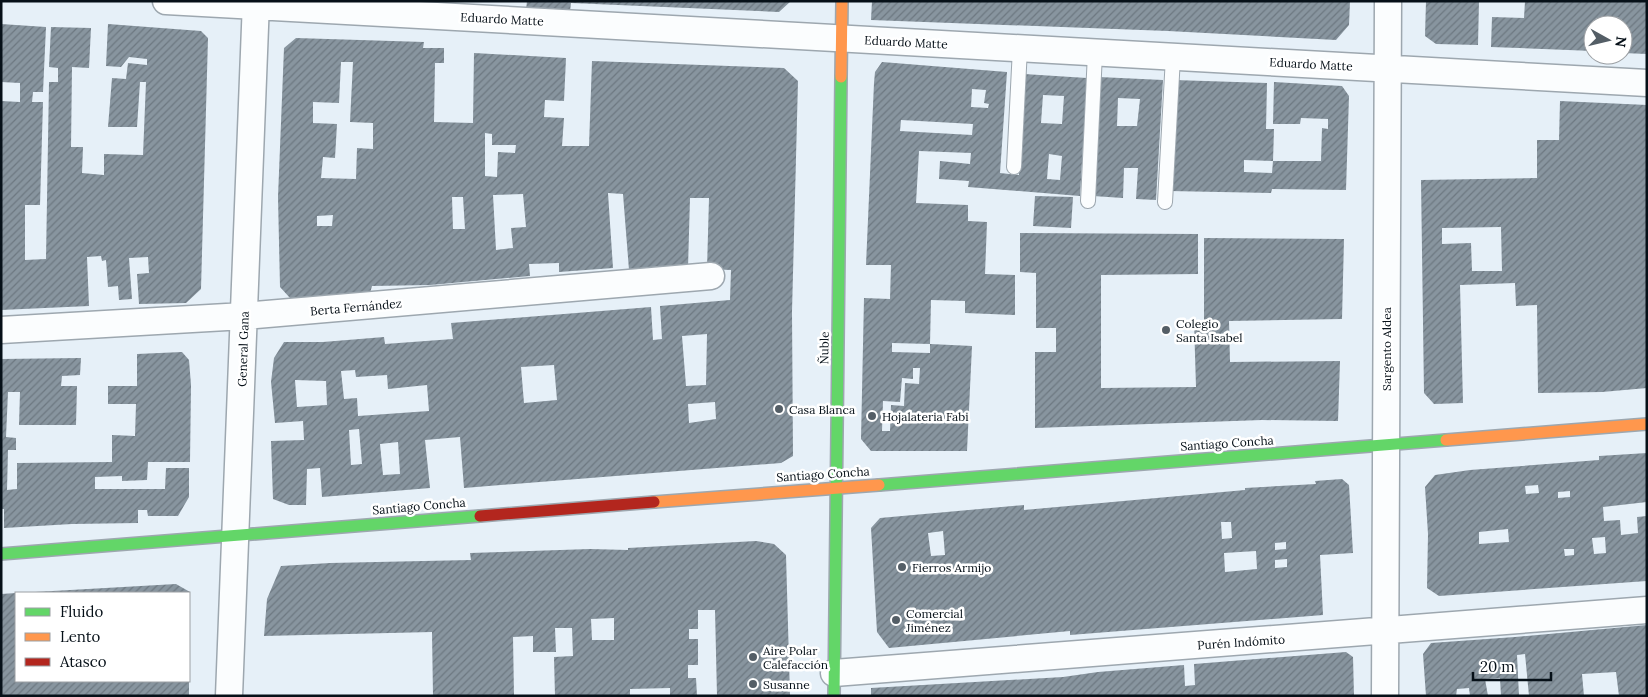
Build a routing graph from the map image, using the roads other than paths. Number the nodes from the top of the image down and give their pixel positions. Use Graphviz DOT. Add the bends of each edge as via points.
graph roads {
  1 [pos="166,1"];
  2 [pos="842,1"];
  3 [pos="1388,1"];
  4 [pos="256,4"];
  5 [pos="841,38"];
  6 [pos="1020,48"];
  7 [pos="1095,53"];
  8 [pos="1173,57"];
  9 [pos="1388,69"];
  10 [pos="1647,83"];
  11 [pos="1014,167"];
  12 [pos="1088,201"];
  13 [pos="1165,202"];
  14 [pos="711,276"];
  15 [pos="244,316"];
  16 [pos="1,330"];
  17 [pos="1647,424"];
  18 [pos="1386,444"];
  19 [pos="836,487"];
  20 [pos="236,534"];
  21 [pos="1,554"];
  22 [pos="1647,610"];
  23 [pos="1385,630"];
  24 [pos="834,684"];
  25 [pos="229,696"];
  26 [pos="1384,696"];
  1 -- 4 [label="street, Eduardo Matte"];
  2 -- 5 [label="street, Ñuble"];
  3 -- 9 [label="street, Sargento Aldea"];
  4 -- 5 [label="street, Eduardo Matte"];
  4 -- 15 [label="street, General Gana"];
  5 -- 6 [label="street, Eduardo Matte"];
  5 -- 19 [label="street, Ñuble"];
  6 -- 7 [label="street, Eduardo Matte"];
  6 -- 11 [label="lane"];
  7 -- 8 [label="street, Eduardo Matte"];
  7 -- 12 [label="lane"];
  8 -- 9 [label="street, Eduardo Matte"];
  8 -- 13 [label="lane"];
  9 -- 10 [label="street, Eduardo Matte"];
  9 -- 18 [label="street, Sargento Aldea"];
  14 -- 15 [label="street, Berta Fernández"];
  15 -- 16 [label="street, Berta Fernández"];
  15 -- 20 [label="street, General Gana"];
  17 -- 18 [label="street, Santiago Concha"];
  18 -- 19 [label="street, Santiago Concha"];
  18 -- 23 [label="street, Sargento Aldea"];
  19 -- 20 [label="street, Santiago Concha"];
  19 -- 24 [label="street, Ñuble"];
  20 -- 21 [label="street, Santiago Concha"];
  20 -- 25 [label="street, General Gana"];
  22 -- 23 [label="street, Purén Indómito"];
  23 -- 24 [label="street, Purén Indómito"];
  23 -- 26 [label="street, Sargento Aldea"];
}
